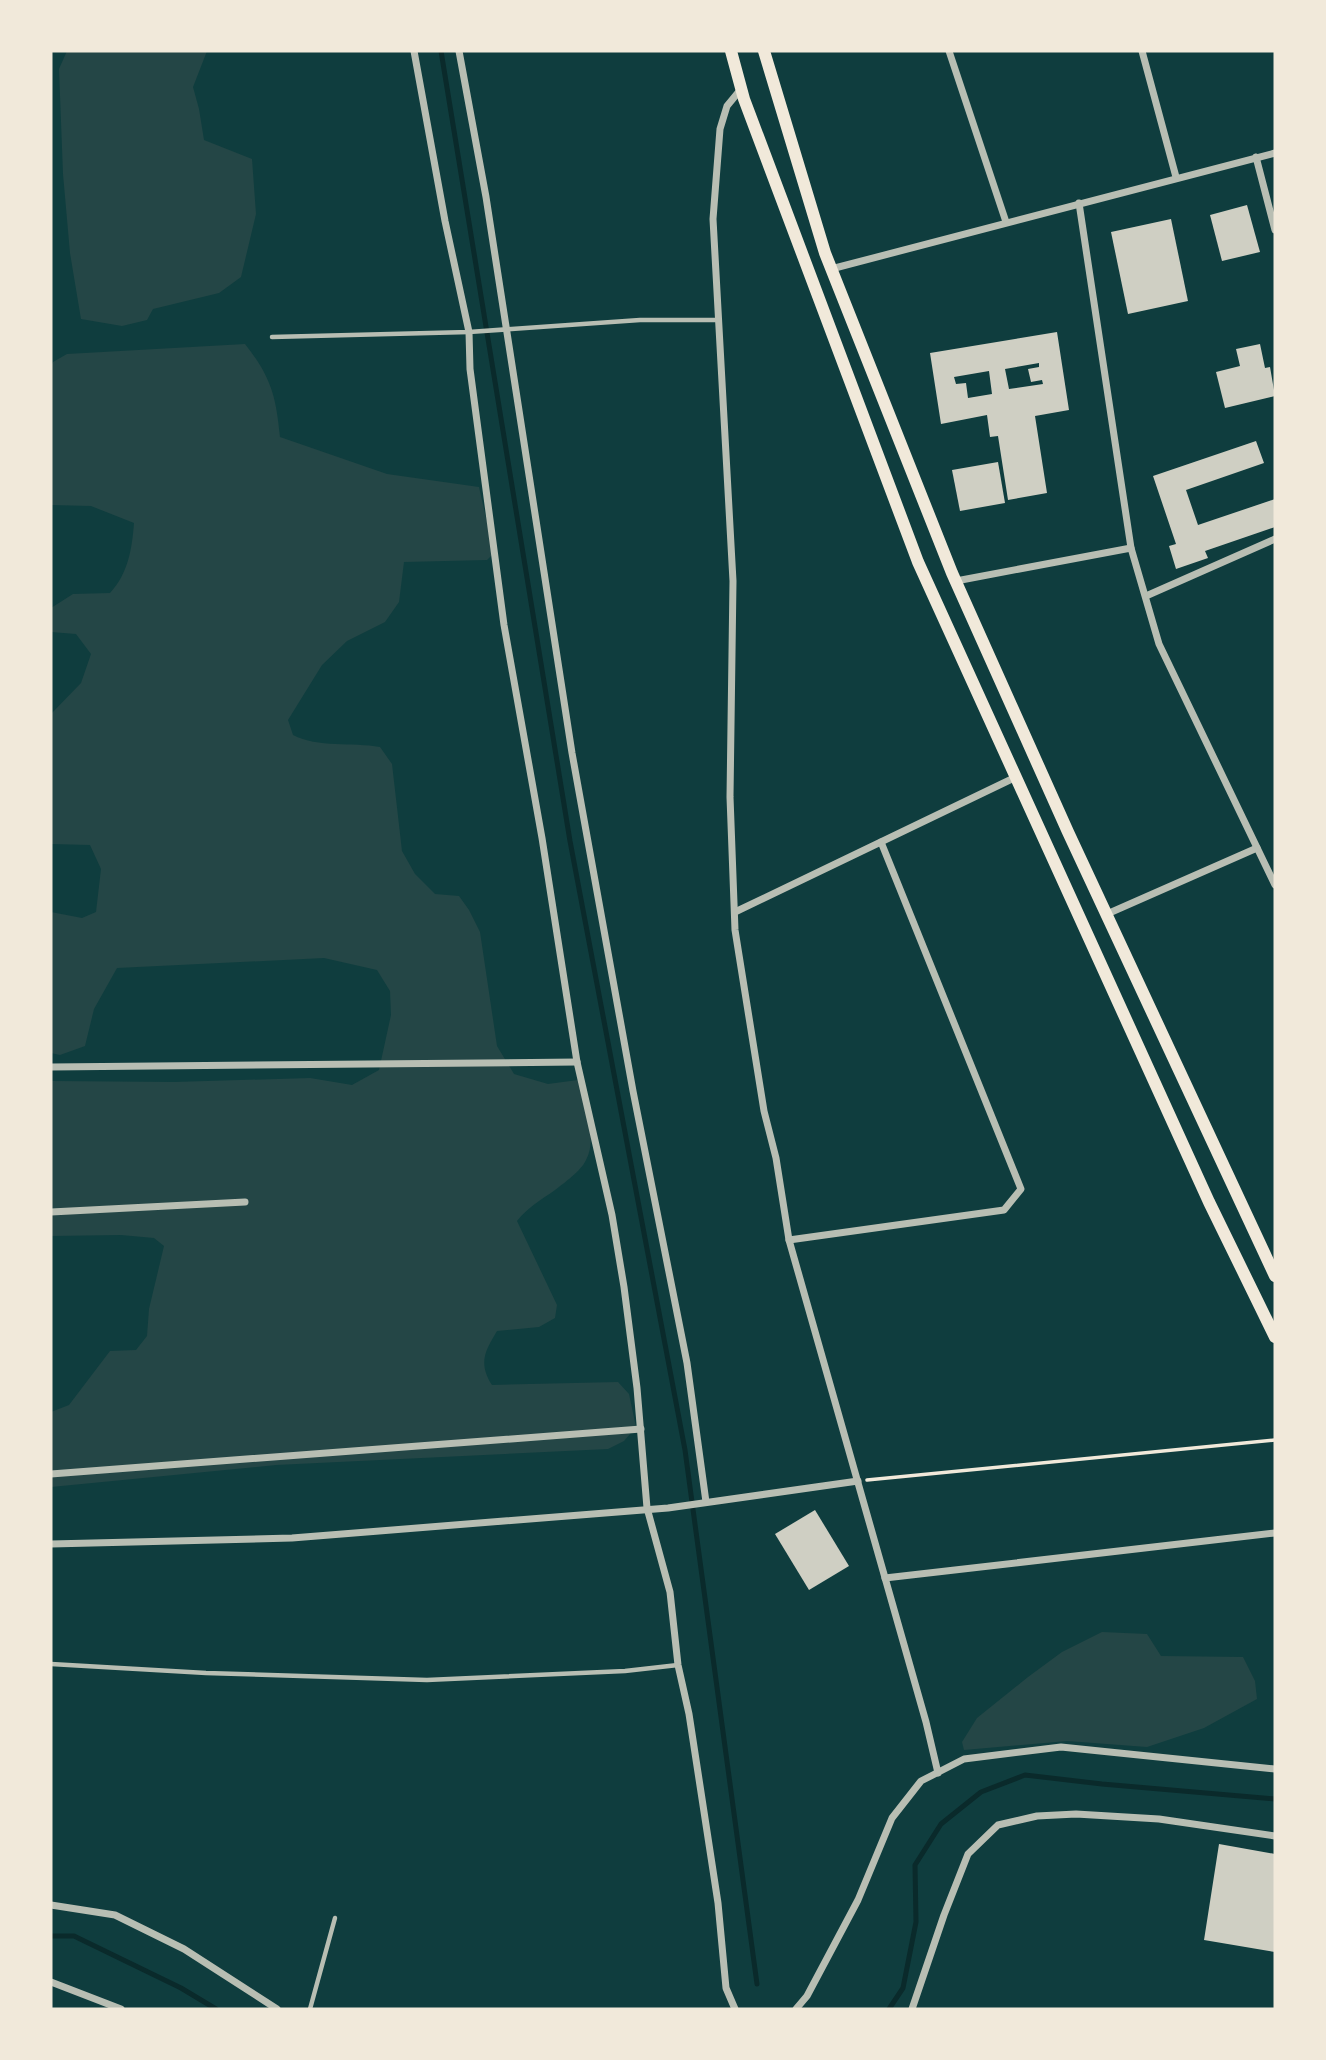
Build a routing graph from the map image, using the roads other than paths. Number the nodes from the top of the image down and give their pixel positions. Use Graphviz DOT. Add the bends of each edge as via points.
graph roads {
  1 [pos="414,51"];
  2 [pos="458,51"];
  3 [pos="731,51"];
  4 [pos="764,51"];
  5 [pos="949,51"];
  6 [pos="1142,51"];
  7 [pos="741,89"];
  8 [pos="1275,152"];
  9 [pos="1256,157"];
  10 [pos="1176,177"];
  11 [pos="1079,203"];
  12 [pos="1006,222"];
  13 [pos="1275,230"];
  14 [pos="831,269"];
  15 [pos="719,320"];
  16 [pos="506,330"];
  17 [pos="469,332"];
  18 [pos="272,337"];
  19 [pos="1275,540"];
  20 [pos="1131,548"];
  21 [pos="956,582"];
  22 [pos="1146,596"];
  23 [pos="1016,777"];
  24 [pos="881,842"];
  25 [pos="1257,848"];
  26 [pos="1275,885"];
  27 [pos="735,912"];
  28 [pos="1107,914"];
  29 [pos="577,1062"];
  30 [pos="51,1067"];
  31 [pos="244,1202"];
  32 [pos="51,1212"];
  33 [pos="789,1240"];
  34 [pos="1275,1276"];
  35 [pos="1275,1337"];
  36 [pos="641,1429"];
  37 [pos="51,1474"];
  38 [pos="858,1481"];
  39 [pos="703,1503"];
  40 [pos="647,1508"];
  41 [pos="1275,1533"];
  42 [pos="51,1544"];
  43 [pos="885,1577"];
  44 [pos="51,1664"];
  45 [pos="678,1665"];
  46 [pos="1275,1769"];
  47 [pos="938,1773"];
  48 [pos="1275,1836"];
  49 [pos="51,1905"];
  50 [pos="335,1919"];
  51 [pos="51,1982"];
  52 [pos="110,2007"];
  53 [pos="121,2009"];
  54 [pos="277,2009"];
  55 [pos="310,2009"];
  56 [pos="734,2009"];
  57 [pos="796,2009"];
  58 [pos="912,2009"];
  1 -- 17 [label="street"];
  2 -- 16 [label="street"];
  3 -- 7 [label="main road"];
  4 -- 14 [label="main road"];
  5 -- 12 [label="street"];
  6 -- 10 [label="street"];
  7 -- 15 [label="street" via="727,106 720,129 713,219"];
  7 -- 23 [label="main road" via="918,562"];
  8 -- 9 [label="street"];
  9 -- 10 [label="street"];
  9 -- 13 [label="street"];
  10 -- 11 [label="street"];
  11 -- 12 [label="street"];
  11 -- 20 [label="street"];
  12 -- 14 [label="street"];
  14 -- 21 [label="main road"];
  15 -- 16 [label="lane" via="640,320"];
  15 -- 27 [label="street" via="733,581 730,797"];
  16 -- 17 [label="lane"];
  16 -- 39 [label="street" via="575,767 632,1091 687,1363"];
  17 -- 18 [label="lane"];
  17 -- 29 [label="street" via="504,625"];
  19 -- 22 [label="street"];
  20 -- 21 [label="street"];
  20 -- 22 [label="street"];
  21 -- 28 [label="main road"];
  22 -- 25 [label="street" via="1159,644"];
  23 -- 24 [label="street"];
  23 -- 35 [label="main road"];
  24 -- 27 [label="street"];
  24 -- 33 [label="street" via="1021,1189 1004,1210"];
  25 -- 26 [label="street"];
  25 -- 28 [label="street"];
  27 -- 33 [label="street" via="764,1111"];
  28 -- 34 [label="main road"];
  29 -- 30 [label="street"];
  29 -- 36 [label="street" via="614,1227"];
  31 -- 32 [label="street"];
  33 -- 38 [label="street"];
  36 -- 37 [label="street"];
  36 -- 40 [label="street"];
  38 -- 39 [label="street"];
  38 -- 43 [label="street"];
  39 -- 40 [label="street"];
  40 -- 42 [label="street" via="292,1538"];
  40 -- 45 [label="street" via="670,1592"];
  41 -- 43 [label="street"];
  43 -- 47 [label="street"];
  44 -- 45 [label="lane" via="427,1680"];
  45 -- 56 [label="street" via="713,1876 726,1989"];
  46 -- 47 [label="street" via="1060,1747 964,1759"];
  47 -- 57 [label="street" via="921,1781 892,1818 858,1900"];
  48 -- 58 [label="street" via="1159,1819 1076,1814 998,1825 968,1854"];
  49 -- 54 [label="street" via="115,1914 184,1949"];
  50 -- 55 [label="lane"];
  51 -- 52 [label="street"];
  52 -- 53 [label="street"];
}
